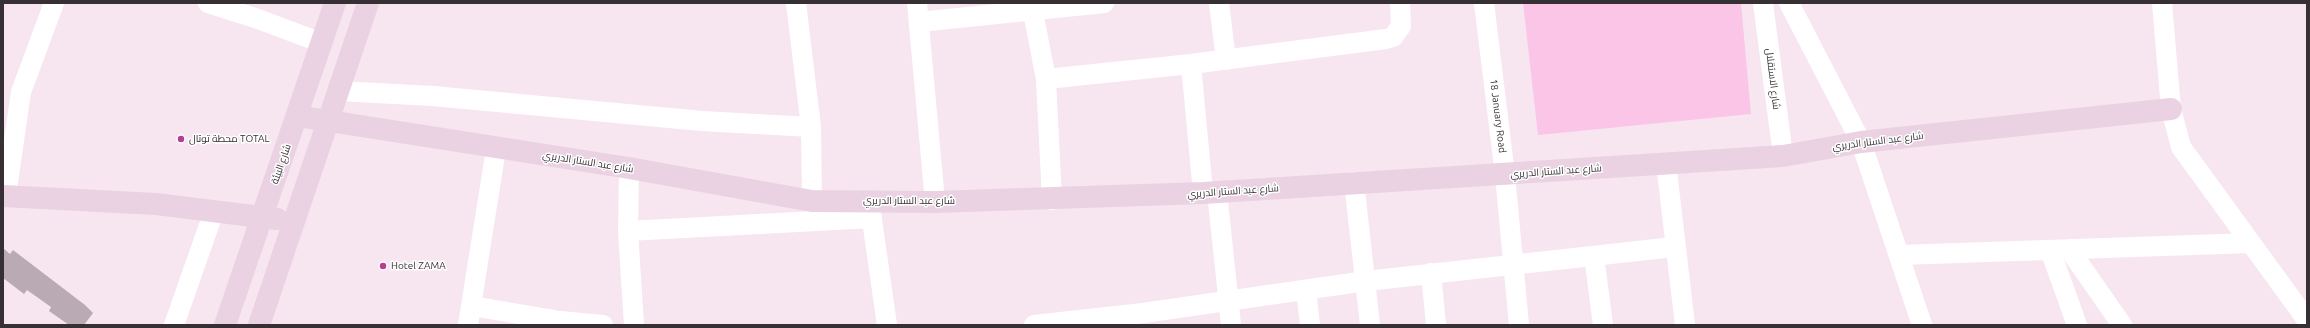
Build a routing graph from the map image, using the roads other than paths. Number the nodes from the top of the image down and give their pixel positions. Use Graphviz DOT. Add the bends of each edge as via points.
graph roads {
  1 [pos="54,3"];
  2 [pos="208,3"];
  3 [pos="335,3"];
  4 [pos="368,3"];
  5 [pos="796,3"];
  6 [pos="1104,3"];
  7 [pos="1219,3"];
  8 [pos="1400,3"];
  9 [pos="1484,3"];
  10 [pos="1763,3"];
  11 [pos="1789,3"];
  12 [pos="2162,3"];
  13 [pos="261,11"];
  14 [pos="918,12"];
  15 [pos="1033,12"];
  16 [pos="322,43"];
  17 [pos="1226,60"];
  18 [pos="1191,64"];
  19 [pos="1046,79"];
  20 [pos="339,91"];
  21 [pos="12,92"];
  22 [pos="2171,109"];
  23 [pos="297,116"];
  24 [pos="328,121"];
  25 [pos="811,127"];
  26 [pos="1861,142"];
  27 [pos="496,149"];
  28 [pos="1783,156"];
  29 [pos="1666,163"];
  30 [pos="629,168"];
  31 [pos="1505,175"];
  32 [pos="1354,182"];
  33 [pos="1210,193"];
  34 [pos="5,196"];
  35 [pos="1052,200"];
  36 [pos="812,201"];
  37 [pos="936,202"];
  38 [pos="871,210"];
  39 [pos="214,211"];
  40 [pos="263,216"];
  41 [pos="294,222"];
  42 [pos="628,231"];
  43 [pos="2251,243"];
  44 [pos="1674,247"];
  45 [pos="2069,249"];
  46 [pos="2050,250"];
  47 [pos="1900,255"];
  48 [pos="1594,256"];
  49 [pos="1513,266"];
  50 [pos="1431,273"];
  51 [pos="1366,281"];
  52 [pos="1306,290"];
  53 [pos="1229,300"];
  54 [pos="470,316"];
  55 [pos="1144,319"];
  56 [pos="2307,320"];
  57 [pos="560,323"];
  58 [pos="174,325"];
  59 [pos="225,325"];
  60 [pos="259,325"];
  61 [pos="603,325"];
  62 [pos="634,325"];
  63 [pos="888,325"];
  64 [pos="1034,325"];
  65 [pos="1231,325"];
  66 [pos="1310,325"];
  67 [pos="1370,325"];
  68 [pos="1436,325"];
  69 [pos="1519,325"];
  70 [pos="1603,325"];
  71 [pos="1685,325"];
  72 [pos="1922,325"];
  73 [pos="2077,325"];
  74 [pos="2122,325"];
  1 -- 21 [label="street"];
  2 -- 13 [label="street"];
  3 -- 16 [label="street, شارع البيئة"];
  4 -- 20 [label="street"];
  5 -- 25 [label="street"];
  6 -- 15 [label="street"];
  7 -- 17 [label="street"];
  8 -- 17 [label="street" via="1401,26 1393,37"];
  9 -- 31 [label="street, 18 January Road"];
  10 -- 28 [label="street, شارع الاستقلال"];
  11 -- 26 [label="street"];
  12 -- 22 [label="street"];
  13 -- 16 [label="street"];
  14 -- 15 [label="street"];
  14 -- 37 [label="street"];
  15 -- 19 [label="street"];
  16 -- 23 [label="street, شارع البيئة"];
  17 -- 18 [label="street"];
  18 -- 19 [label="street"];
  18 -- 33 [label="street"];
  19 -- 35 [label="street"];
  20 -- 24 [label="street"];
  20 -- 25 [label="street" via="433,96 702,121"];
  21 -- 34 [label="street"];
  22 -- 26 [label="street, شارع عبد الستار الدريري"];
  22 -- 43 [label="street" via="2181,146"];
  23 -- 24 [label="street, شارع عبد الستار الدريري"];
  23 -- 40 [label="street, شارع البيئة"];
  24 -- 27 [label="street, شارع عبد الستار الدريري"];
  24 -- 41 [label="street"];
  25 -- 36 [label="street"];
  26 -- 28 [label="street, شارع عبد الستار الدريري"];
  26 -- 47 [label="street"];
  27 -- 30 [label="street, شارع عبد الستار الدريري"];
  27 -- 54 [label="street"];
  28 -- 29 [label="street, شارع عبد الستار الدريري"];
  29 -- 31 [label="street, شارع عبد الستار الدريري"];
  29 -- 44 [label="street"];
  30 -- 36 [label="street, شارع عبد الستار الدريري"];
  30 -- 42 [label="street"];
  31 -- 32 [label="street, شارع عبد الستار الدريري"];
  31 -- 49 [label="street, 18 January Road"];
  32 -- 33 [label="street, شارع عبد الستار الدريري"];
  32 -- 51 [label="street"];
  33 -- 35 [label="street, شارع عبد الستار الدريري"];
  33 -- 53 [label="street"];
  34 -- 39 [label="street" via="156,204"];
  35 -- 37 [label="street, شارع عبد الستار الدريري"];
  36 -- 38 [label="street, شارع عبد الستار الدريري"];
  37 -- 38 [label="street, شارع عبد الستار الدريري"];
  38 -- 42 [label="street"];
  38 -- 63 [label="street"];
  39 -- 40 [label="street"];
  39 -- 58 [label="street"];
  40 -- 41 [label="street"];
  40 -- 59 [label="street, شارع البيئة"];
  41 -- 60 [label="street"];
  42 -- 62 [label="street"];
  43 -- 45 [label="street"];
  43 -- 56 [label="street"];
  44 -- 48 [label="street"];
  44 -- 71 [label="street"];
  45 -- 46 [label="street"];
  45 -- 74 [label="street"];
  46 -- 47 [label="street"];
  46 -- 73 [label="street"];
  47 -- 72 [label="street"];
  48 -- 49 [label="street"];
  48 -- 70 [label="street"];
  49 -- 50 [label="street"];
  49 -- 69 [label="street, 18 January Road"];
  50 -- 51 [label="street"];
  50 -- 68 [label="street"];
  51 -- 52 [label="street"];
  51 -- 67 [label="street"];
  52 -- 53 [label="street"];
  52 -- 66 [label="street"];
  53 -- 55 [label="street"];
  53 -- 65 [label="street"];
  54 -- 57 [label="street"];
  55 -- 64 [label="street"];
  57 -- 61 [label="street"];
}
